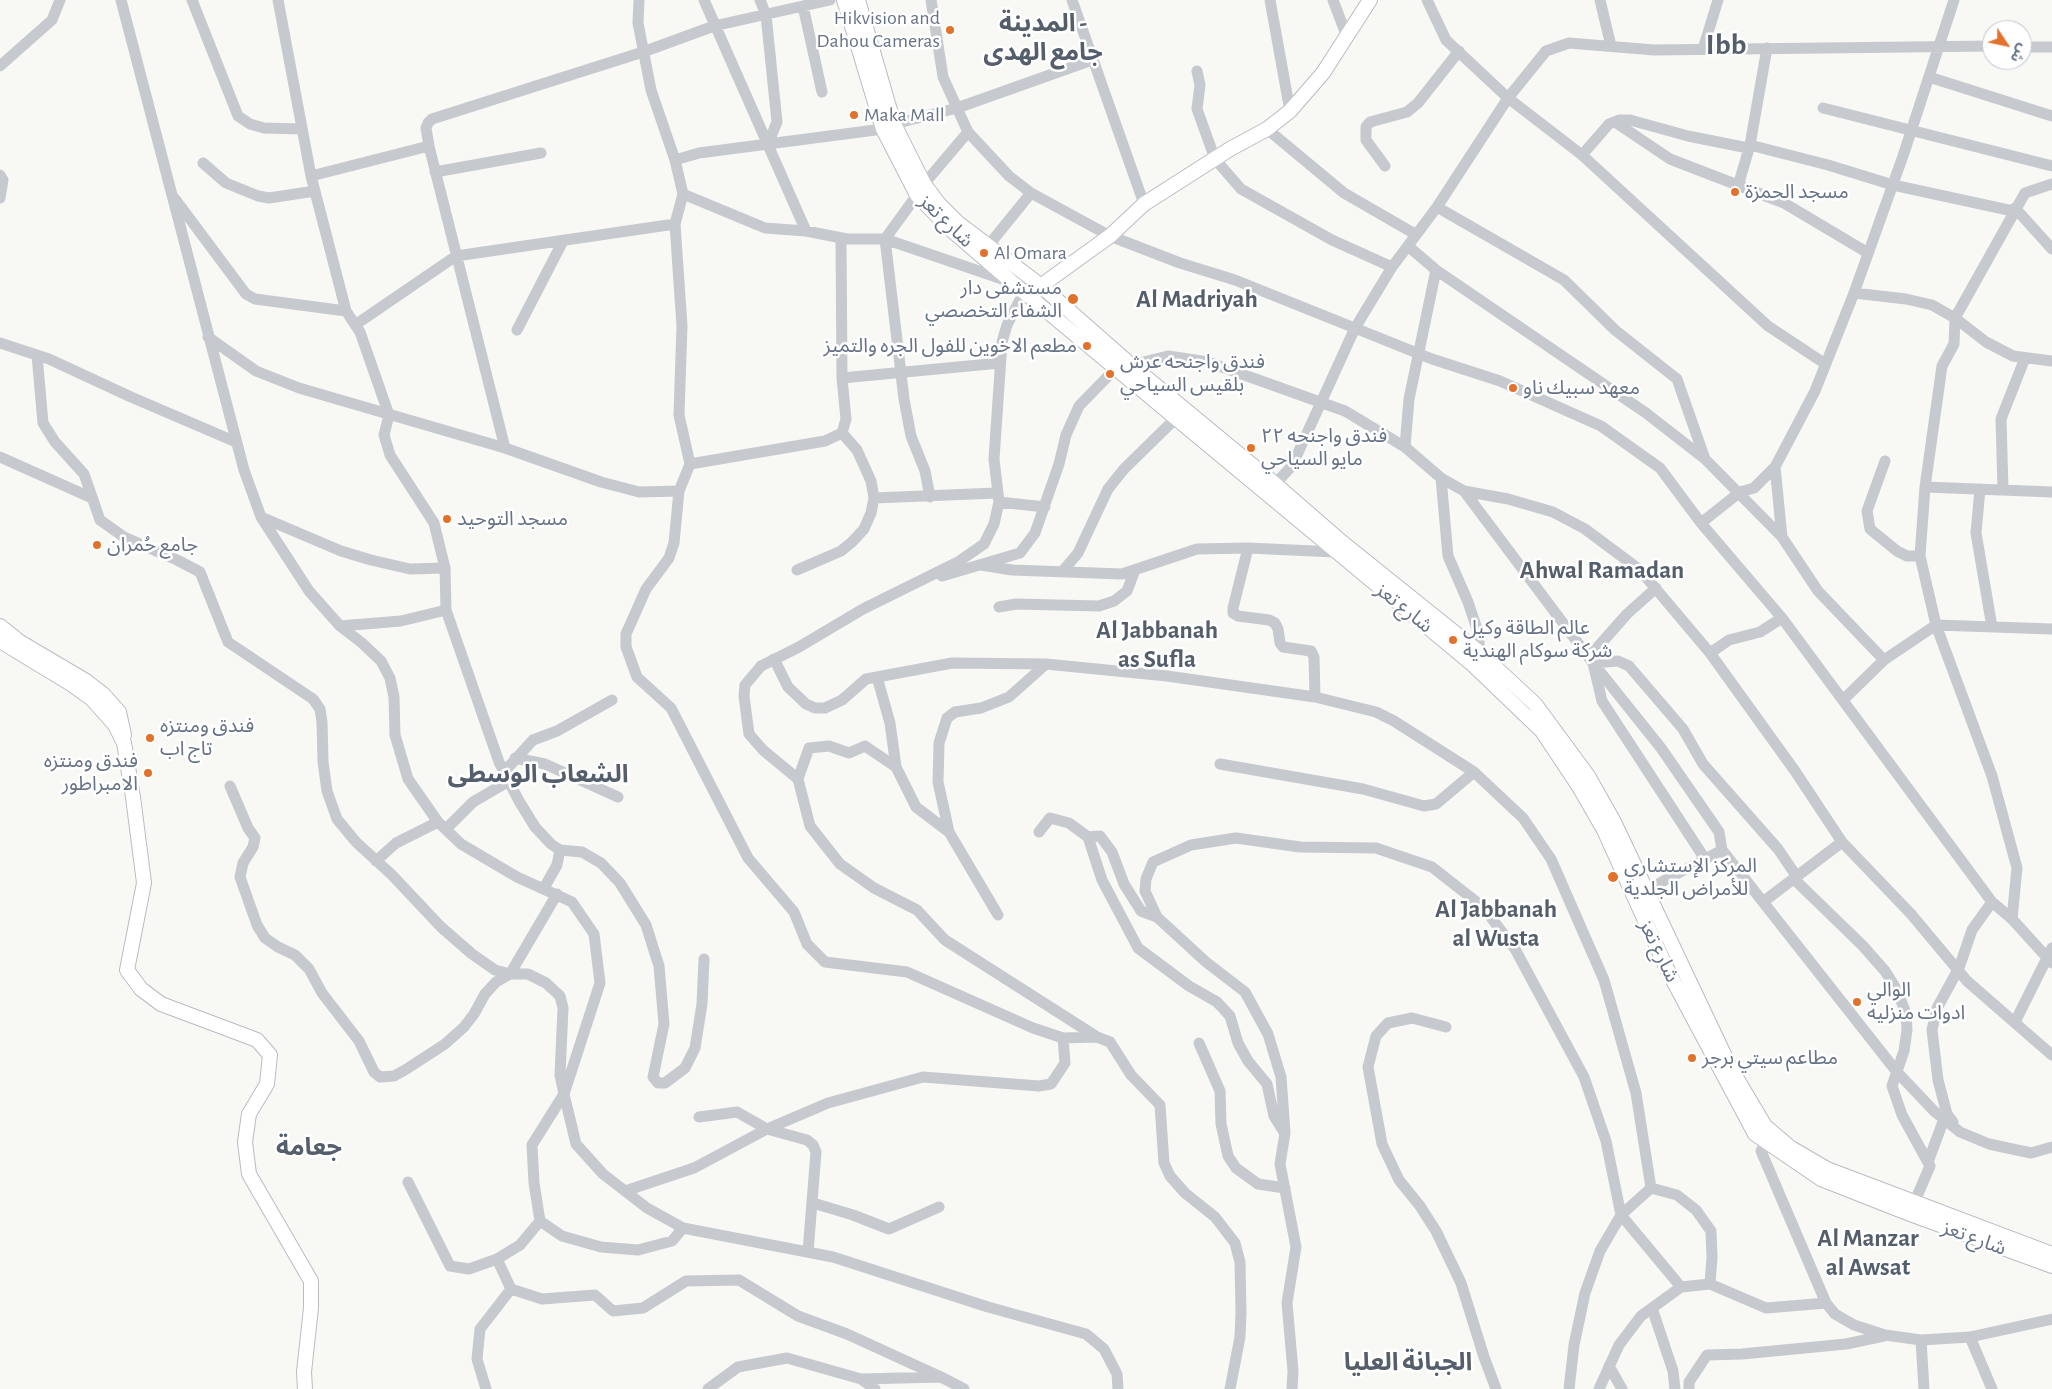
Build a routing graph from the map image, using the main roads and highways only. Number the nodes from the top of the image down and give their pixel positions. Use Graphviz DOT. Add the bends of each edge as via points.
graph roads {
  1 [pos="844,0"];
  2 [pos="858,0"];
  3 [pos="1370,0"];
  4 [pos="889,127"];
  5 [pos="920,189"];
  6 [pos="1040,285"];
  7 [pos="1027,294"];
  8 [pos="1339,548"];
  9 [pos="0,626"];
  10 [pos="0,641"];
  11 [pos="1476,658"];
  12 [pos="124,743"];
  13 [pos="1769,1137"];
  14 [pos="1912,1209"];
  15 [pos="2052,1254"];
  16 [pos="2052,1266"];
  17 [pos="305,1389"];
  1 -- 4 [label="main road, شارع تعز"];
  2 -- 4 [label="main road, شارع تعز"];
  3 -- 6 [label="main road" via="1323,73 1290,111 1267,129 1144,204 1110,236"];
  4 -- 5 [label="main road, شارع تعز"];
  5 -- 6 [label="main road, شارع تعز" via="957,222"];
  5 -- 7 [label="main road, شارع تعز" via="950,229"];
  6 -- 7 [label="main road"];
  6 -- 8 [label="main road, شارع تعز" via="1130,365 1275,484"];
  7 -- 8 [label="main road, شارع تعز" via="1175,420"];
  8 -- 11 [label="main road, شارع تعز"];
  9 -- 12 [label="main road" via="26,646 86,681 110,702 121,718"];
  10 -- 12 [label="main road" via="92,699 115,725"];
  11 -- 13 [label="main road, شارع تعز" via="1535,704 1588,776 1614,822 1730,1067"];
  11 -- 13 [label="main road, شارع تعز" via="1542,731 1578,786 1604,830 1667,969 1731,1090 1755,1134"];
  12 -- 17 [label="main road" via="144,882 127,970 141,990 161,1004 257,1040 270,1055 267,1084 249,1114 245,1142 249,1174 311,1281"];
  13 -- 14 [label="main road, شارع تعز" via="1822,1179"];
  14 -- 15 [label="main road, شارع تعز"];
  14 -- 16 [label="main road, شارع تعز"];
}
